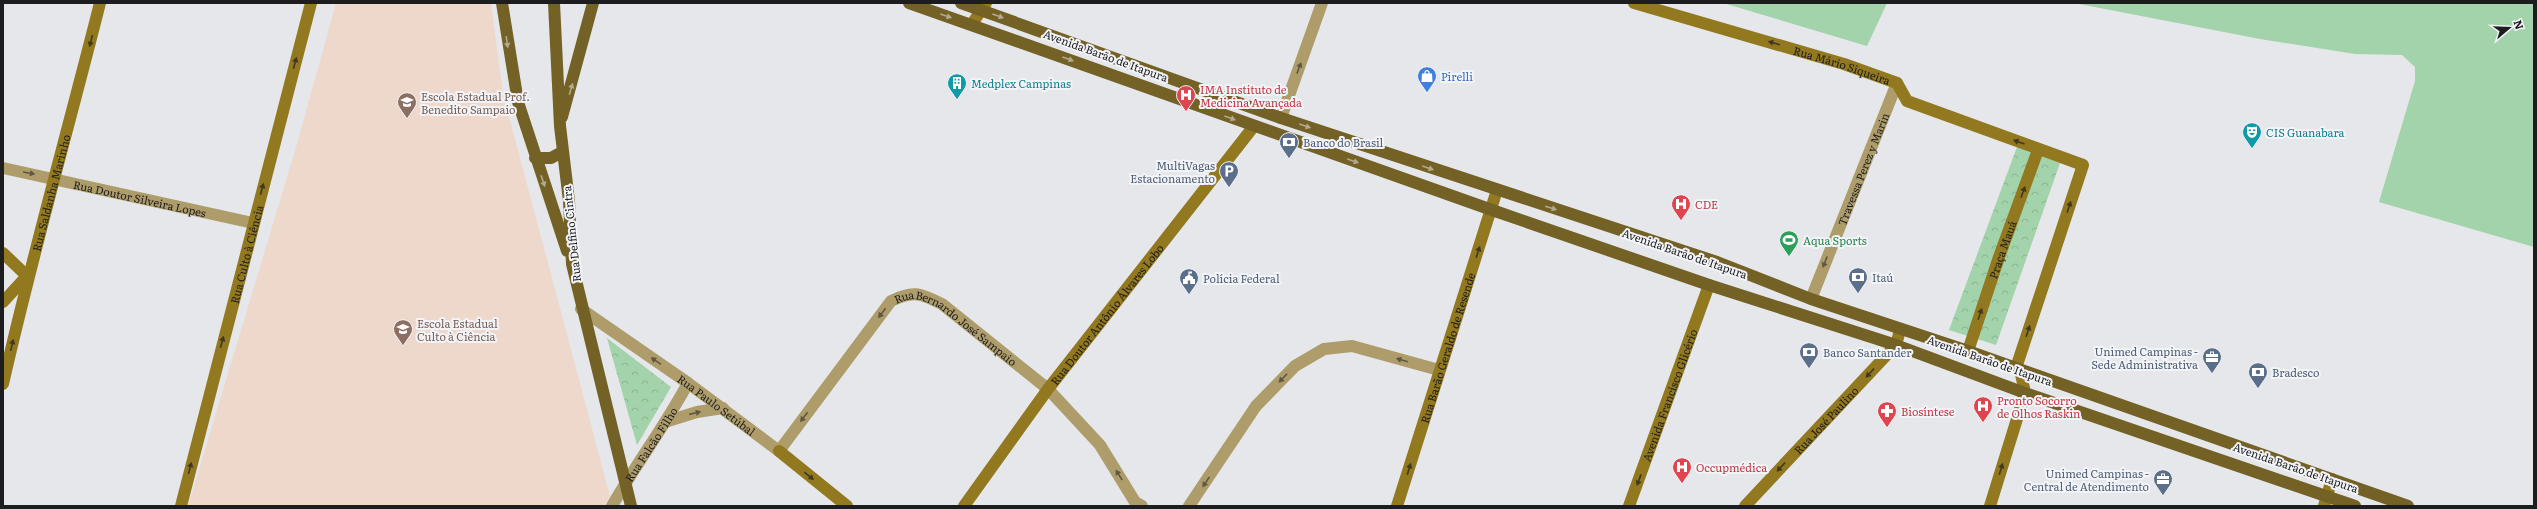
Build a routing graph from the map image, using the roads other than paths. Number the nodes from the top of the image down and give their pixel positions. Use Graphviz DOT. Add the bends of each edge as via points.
graph roads {
  1 [pos="100,3"];
  2 [pos="311,3"];
  3 [pos="502,3"];
  4 [pos="554,3"];
  5 [pos="593,3"];
  6 [pos="909,3"];
  7 [pos="961,3"];
  8 [pos="1322,3"];
  9 [pos="1634,3"];
  10 [pos="983,6"];
  11 [pos="972,24"];
  12 [pos="1897,83"];
  13 [pos="1281,118"];
  14 [pos="560,126"];
  15 [pos="1254,126"];
  16 [pos="2038,150"];
  17 [pos="562,152"];
  18 [pos="535,158"];
  19 [pos="3,168"];
  20 [pos="56,178"];
  21 [pos="1497,190"];
  22 [pos="1492,210"];
  23 [pos="253,223"];
  24 [pos="3,253"];
  25 [pos="572,264"];
  26 [pos="27,276"];
  27 [pos="1709,285"];
  28 [pos="1811,299"];
  29 [pos="3,302"];
  30 [pos="581,310"];
  31 [pos="1900,330"];
  32 [pos="1896,345"];
  33 [pos="1968,351"];
  34 [pos="2016,368"];
  35 [pos="1439,370"];
  36 [pos="688,383"];
  37 [pos="3,384"];
  38 [pos="1048,390"];
  39 [pos="2025,393"];
  40 [pos="723,408"];
  41 [pos="668,421"];
  42 [pos="779,451"];
  43 [pos="2332,479"];
  44 [pos="624,484"];
  45 [pos="2326,501"];
  46 [pos="181,506"];
  47 [pos="612,506"];
  48 [pos="631,506"];
  49 [pos="847,506"];
  50 [pos="964,506"];
  51 [pos="1142,506"];
  52 [pos="1189,506"];
  53 [pos="1397,506"];
  54 [pos="1629,506"];
  55 [pos="1744,506"];
  56 [pos="1990,506"];
  57 [pos="2355,506"];
  58 [pos="2408,506"];
  1 -- 20 [label="street, Rua Saldanha Marinho, one-way"];
  23 -- 2 [label="street, Rua Culto à Ciência, one-way"];
  3 -- 18 [label="main road, one-way" via="511,68"];
  4 -- 14 [label="main road, Rua Delfino Cintra"];
  14 -- 5 [label="main road, one-way"];
  6 -- 11 [label="main road, Avenida Barão de Itapura, one-way"];
  7 -- 10 [label="main road, Avenida Barão de Itapura"];
  13 -- 8 [label="street, one-way"];
  12 -- 9 [label="street, Rua Mário Siqueira, one-way" via="1844,64"];
  10 -- 11 [label="street"];
  10 -- 13 [label="main road, Avenida Barão de Itapura, one-way"];
  11 -- 15 [label="main road, Avenida Barão de Itapura, one-way"];
  16 -- 12 [label="street, Rua Mário Siqueira, one-way" via="1907,101"];
  12 -- 28 [label="street, Travessa Perez y Marin, one-way"];
  13 -- 21 [label="main road, Avenida Barão de Itapura, one-way"];
  14 -- 17 [label="main road, Rua Delfino Cintra"];
  15 -- 22 [label="main road, Avenida Barão de Itapura, one-way"];
  15 -- 38 [label="street, Rua Doutor Antônio Álvares Lobo"];
  33 -- 16 [label="street, Praça Mauá, one-way"];
  34 -- 16 [label="street, Rua Mário Siqueira, one-way" via="2083,165"];
  17 -- 18 [label="main road" via="544,159"];
  17 -- 25 [label="main road, Rua Delfino Cintra" via="569,201"];
  18 -- 25 [label="main road, one-way"];
  19 -- 20 [label="street, Rua Doutor Silveira Lopes, one-way"];
  20 -- 23 [label="street, Rua Doutor Silveira Lopes"];
  20 -- 26 [label="street, Rua Saldanha Marinho"];
  21 -- 22 [label="street, Rua Barão Geraldo de Resende"];
  21 -- 28 [label="main road, Avenida Barão de Itapura, one-way" via="1716,262"];
  22 -- 27 [label="main road, Avenida Barão de Itapura"];
  35 -- 22 [label="street, Rua Barão Geraldo de Resende, one-way"];
  46 -- 23 [label="street, Rua Culto à Ciência, one-way"];
  24 -- 26 [label="street"];
  25 -- 30 [label="main road, Rua Delfino Cintra"];
  26 -- 29 [label="street"];
  37 -- 26 [label="street, Rua Saldanha Marinho, one-way"];
  27 -- 32 [label="main road, Avenida Barão de Itapura"];
  27 -- 54 [label="street, Avenida Francisco Glicério, one-way"];
  28 -- 31 [label="main road, Avenida Barão de Itapura"];
  36 -- 30 [label="street, Rua Paulo Setúbal, one-way"];
  30 -- 44 [label="main road, Rua Delfino Cintra"];
  31 -- 32 [label="street, Rua José Paulino"];
  31 -- 33 [label="main road, Avenida Barão de Itapura"];
  32 -- 39 [label="main road, Avenida Barão de Itapura"];
  32 -- 55 [label="street, Rua José Paulino, one-way"];
  33 -- 34 [label="main road, Avenida Barão de Itapura"];
  34 -- 39 [label="street" via="2021,374"];
  34 -- 43 [label="main road, Avenida Barão de Itapura"];
  35 -- 52 [label="street, one-way" via="1352,346 1324,349 1295,366 1256,406"];
  53 -- 35 [label="street, Rua Barão Geraldo de Resende, one-way"];
  36 -- 40 [label="street, Rua Paulo Setúbal"];
  36 -- 41 [label="street, Rua Falcão Filho"];
  38 -- 42 [label="street, Rua Bernardo José Sampaio, one-way" via="942,304 915,293 905,294 891,301"];
  38 -- 50 [label="street, Rua Doutor Antônio Álvares Lobo"];
  51 -- 38 [label="street, Rua Bernardo José Sampaio, one-way" via="1135,502 1100,445"];
  39 -- 45 [label="main road, Avenida Barão de Itapura"];
  56 -- 39 [label="street, one-way"];
  41 -- 40 [label="street, one-way" via="697,412"];
  40 -- 42 [label="street, Rua Paulo Setúbal"];
  41 -- 44 [label="street, Rua Falcão Filho"];
  42 -- 49 [label="street, Rua Paulo Setúbal, one-way"];
  43 -- 45 [label="street"];
  43 -- 58 [label="main road, Avenida Barão de Itapura"];
  44 -- 47 [label="street, Rua Falcão Filho"];
  44 -- 48 [label="main road, Rua Delfino Cintra"];
  45 -- 57 [label="main road, Avenida Barão de Itapura"];
}
